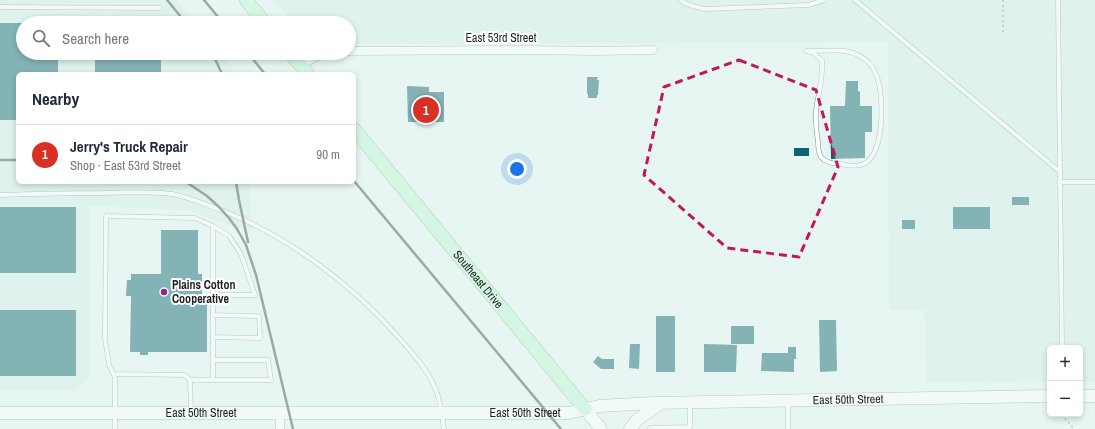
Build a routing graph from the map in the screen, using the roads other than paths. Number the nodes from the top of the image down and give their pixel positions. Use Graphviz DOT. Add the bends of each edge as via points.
graph roads {
  1 [pos="246,0"];
  2 [pos="681,0"];
  3 [pos="824,0"];
  4 [pos="855,0"];
  5 [pos="1058,0"];
  6 [pos="0,6"];
  7 [pos="160,8"];
  8 [pos="259,16"];
  9 [pos="356,50"];
  10 [pos="653,50"];
  11 [pos="806,50"];
  12 [pos="296,60"];
  13 [pos="314,60"];
  14 [pos="304,70"];
  15 [pos="356,132"];
  16 [pos="1059,171"];
  17 [pos="1059,182"];
  18 [pos="1095,182"];
  19 [pos="0,194"];
  20 [pos="213,226"];
  21 [pos="213,295"];
  22 [pos="213,315"];
  23 [pos="213,337"];
  24 [pos="1062,345"];
  25 [pos="213,360"];
  26 [pos="113,374"];
  27 [pos="190,380"];
  28 [pos="213,380"];
  29 [pos="1047,396"];
  30 [pos="1083,396"];
  31 [pos="1095,396"];
  32 [pos="788,400"];
  33 [pos="690,402"];
  34 [pos="661,403"];
  35 [pos="585,409"];
  36 [pos="0,413"];
  37 [pos="115,413"];
  38 [pos="191,413"];
  39 [pos="280,413"];
  40 [pos="442,413"];
  41 [pos="664,428"];
  42 [pos="114,429"];
  43 [pos="280,429"];
  44 [pos="444,429"];
  45 [pos="601,429"];
  46 [pos="630,429"];
  47 [pos="650,429"];
  48 [pos="788,429"];
  1 -- 8 [label="main road"];
  2 -- 3 [label="lane" via="705,9 808,5"];
  4 -- 16 [label="lane"];
  5 -- 16 [label="lane"];
  6 -- 7 [label="lane"];
  9 -- 10 [label="street, East 53rd Street"];
  11 -- 11 [label="lane" via="814,53 822,61 823,71 816,120 821,157 826,161 843,165 867,163 872,156 881,128 880,86 876,73 869,63 858,55 846,51"];
  12 -- 14 [label="main road"];
  13 -- 14 [label="street"];
  15 -- 35 [label="main road, Southeast Drive"];
  16 -- 17 [label="lane"];
  17 -- 18 [label="lane"];
  17 -- 24 [label="lane"];
  19 -- 40 [label="lane" via="171,194 191,198 243,219 309,258 358,296 421,363 435,388"];
  20 -- 21 [label="lane"];
  20 -- 21 [label="lane" via="229,236 241,254 255,294"];
  20 -- 26 [label="lane" via="195,218 106,216 105,338"];
  21 -- 22 [label="lane"];
  22 -- 23 [label="lane"];
  22 -- 23 [label="lane" via="259,316 260,338"];
  23 -- 25 [label="lane"];
  25 -- 28 [label="lane"];
  25 -- 28 [label="lane" via="268,360 271,380"];
  26 -- 27 [label="lane" via="185,374"];
  26 -- 37 [label="lane"];
  27 -- 28 [label="lane"];
  27 -- 38 [label="lane"];
  29 -- 32 [label="main road, East 50th Street"];
  30 -- 31 [label="main road"];
  32 -- 33 [label="main road, East 50th Street"];
  32 -- 48 [label="lane"];
  33 -- 34 [label="main road, East 50th Street"];
  33 -- 41 [label="lane" via="690,427"];
  34 -- 35 [label="main road, East 50th Street"];
  34 -- 46 [label="main road" via="638,419"];
  35 -- 40 [label="main road, East 50th Street" via="569,413"];
  35 -- 45 [label="main road, Southeast Drive"];
  36 -- 37 [label="main road, East 50th Street"];
  37 -- 38 [label="main road, East 50th Street"];
  37 -- 42 [label="lane"];
  38 -- 39 [label="main road, East 50th Street"];
  39 -- 40 [label="main road, East 50th Street"];
  39 -- 43 [label="street"];
  40 -- 44 [label="lane"];
  41 -- 47 [label="lane"];
}
